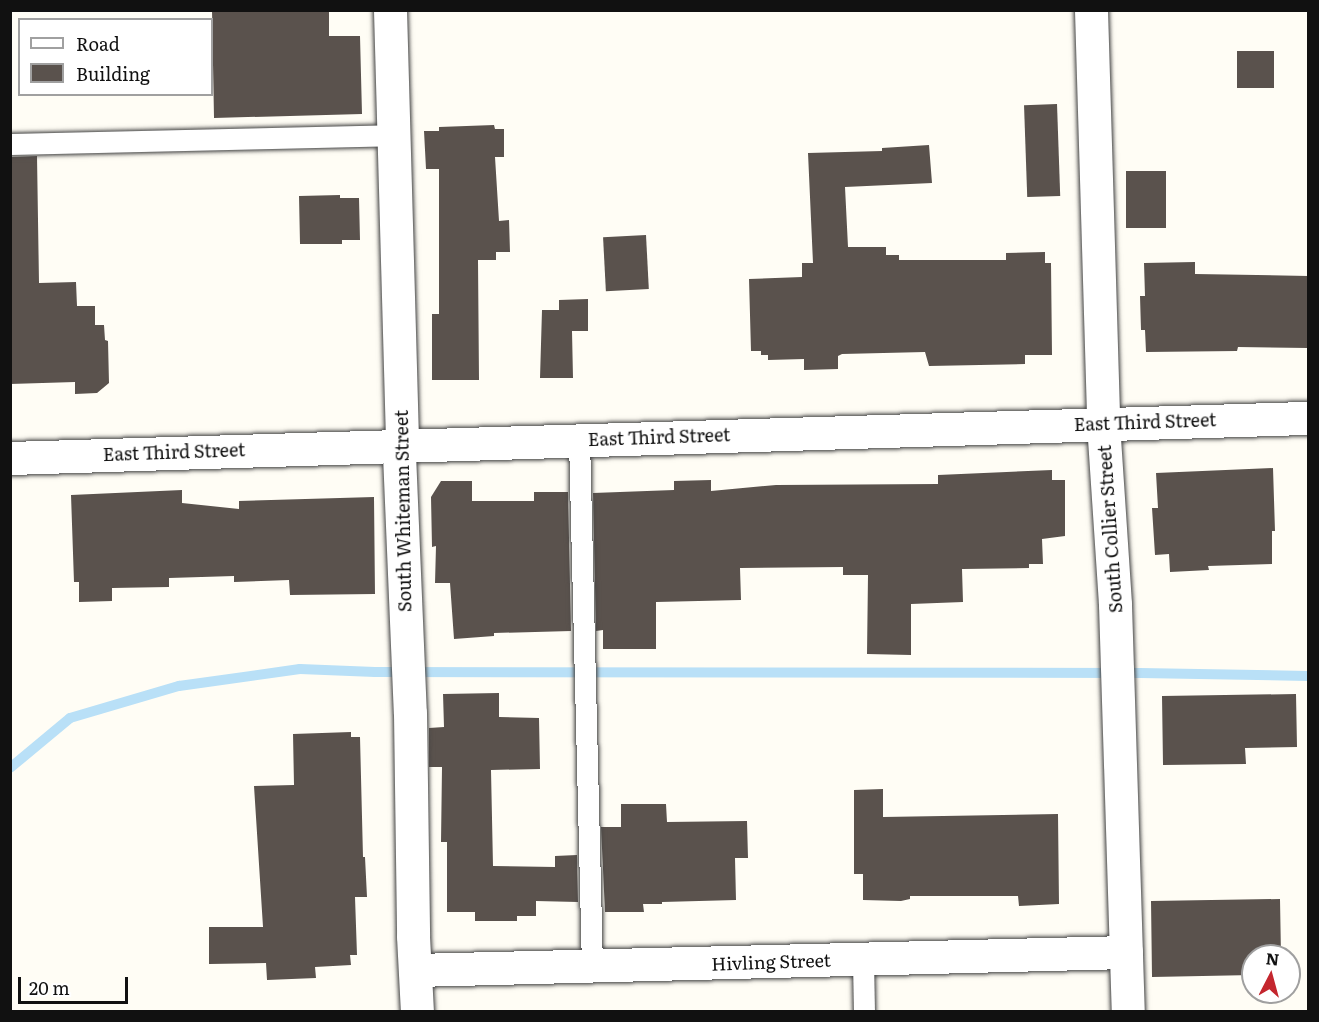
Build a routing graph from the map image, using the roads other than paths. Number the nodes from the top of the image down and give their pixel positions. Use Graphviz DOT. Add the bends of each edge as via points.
graph roads {
  1 [pos="390,10"];
  2 [pos="1091,10"];
  3 [pos="392,135"];
  4 [pos="10,144"];
  5 [pos="1308,418"];
  6 [pos="1103,423"];
  7 [pos="579,439"];
  8 [pos="402,445"];
  9 [pos="10,458"];
  10 [pos="1126,952"];
  11 [pos="863,960"];
  12 [pos="592,966"];
  13 [pos="415,970"];
  14 [pos="417,1011"];
  15 [pos="864,1011"];
  16 [pos="1128,1011"];
  1 -- 3 [label="street, South Whiteman Street"];
  2 -- 6 [label="street, South Collier Street"];
  3 -- 4 [label="lane"];
  3 -- 8 [label="street, South Whiteman Street"];
  5 -- 6 [label="street, East Third Street"];
  6 -- 7 [label="street, East Third Street"];
  6 -- 10 [label="street, South Collier Street" via="1117,653"];
  7 -- 8 [label="street, East Third Street"];
  7 -- 12 [label="lane"];
  8 -- 9 [label="street, East Third Street"];
  8 -- 13 [label="street, South Whiteman Street" via="399,454"];
  10 -- 11 [label="street, Hivling Street"];
  10 -- 16 [label="street, South Collier Street"];
  11 -- 12 [label="street, Hivling Street"];
  11 -- 15 [label="lane"];
  12 -- 13 [label="street, Hivling Street"];
  13 -- 14 [label="street, South Whiteman Street"];
}
